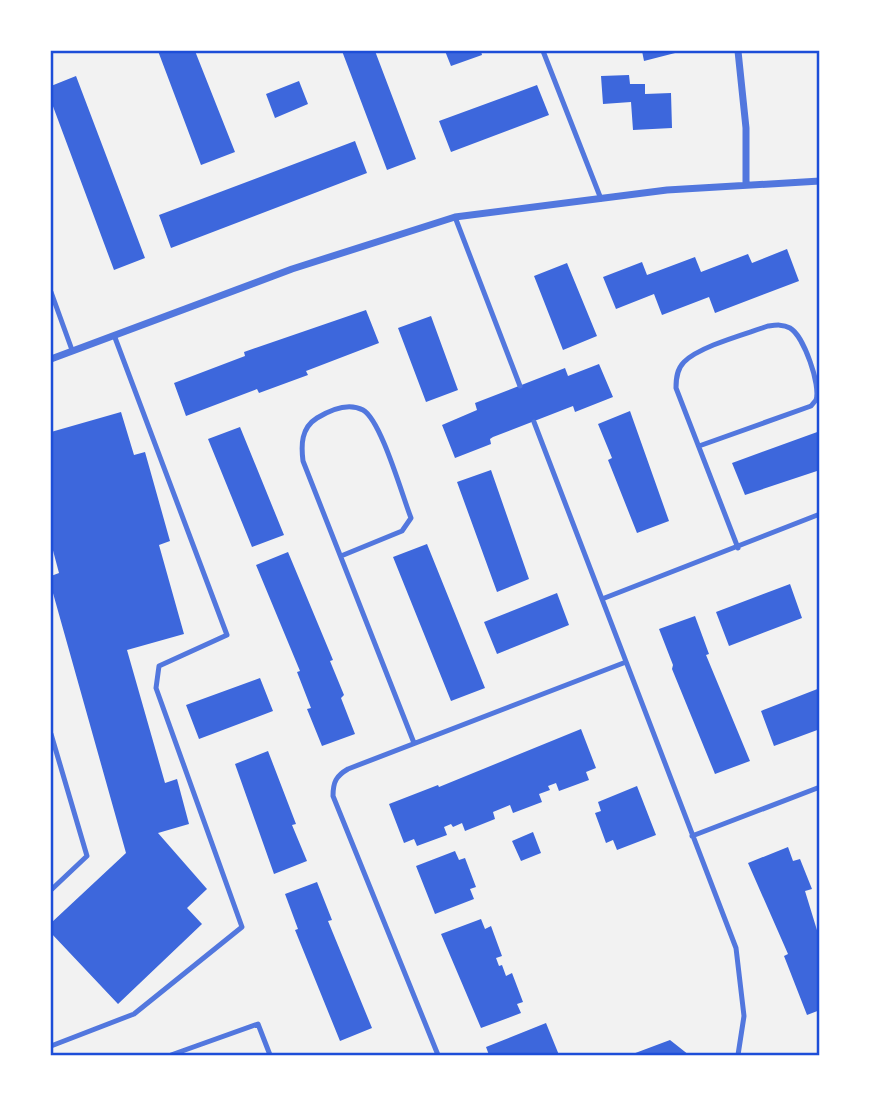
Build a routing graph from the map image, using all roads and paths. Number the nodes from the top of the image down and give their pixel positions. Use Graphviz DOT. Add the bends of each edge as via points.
graph roads {
  1 [pos="543,51"];
  2 [pos="738,51"];
  3 [pos="820,181"];
  4 [pos="746,184"];
  5 [pos="601,199"];
  6 [pos="454,217"];
  7 [pos="51,292"];
  8 [pos="114,335"];
  9 [pos="72,351"];
  10 [pos="51,359"];
  11 [pos="520,386"];
  12 [pos="534,422"];
  13 [pos="699,446"];
  14 [pos="820,514"];
  15 [pos="738,548"];
  16 [pos="341,556"];
  17 [pos="602,599"];
  18 [pos="626,662"];
  19 [pos="51,734"];
  20 [pos="414,743"];
  21 [pos="820,788"];
  22 [pos="692,836"];
  23 [pos="51,890"];
  24 [pos="51,1046"];
  25 [pos="171,1055"];
  26 [pos="270,1055"];
  27 [pos="438,1055"];
  28 [pos="738,1055"];
  1 -- 5 [label="lane"];
  2 -- 4 [label="street"];
  3 -- 4 [label="street"];
  4 -- 5 [label="street"];
  5 -- 6 [label="street"];
  6 -- 8 [label="street" via="292,269"];
  6 -- 11 [label="lane"];
  7 -- 9 [label="lane"];
  8 -- 9 [label="street"];
  8 -- 24 [label="lane" via="227,635 159,666 156,688 242,927 134,1014"];
  9 -- 10 [label="street"];
  12 -- 17 [label="lane"];
  13 -- 13 [label="lane" via="676,388 676,374 683,362 768,326 790,328 799,336 818,384 816,400 811,406"];
  13 -- 15 [label="lane"];
  14 -- 15 [label="lane"];
  15 -- 17 [label="lane"];
  16 -- 16 [label="lane" via="301,446 315,419 352,406 372,418 411,518 402,531"];
  16 -- 20 [label="lane"];
  17 -- 18 [label="lane"];
  18 -- 20 [label="lane"];
  18 -- 22 [label="lane"];
  19 -- 23 [label="lane" via="87,856"];
  20 -- 27 [label="lane" via="339,774 333,796"];
  21 -- 22 [label="lane"];
  22 -- 28 [label="lane" via="736,948 744,1016"];
  25 -- 26 [label="lane" via="258,1024"];
}
